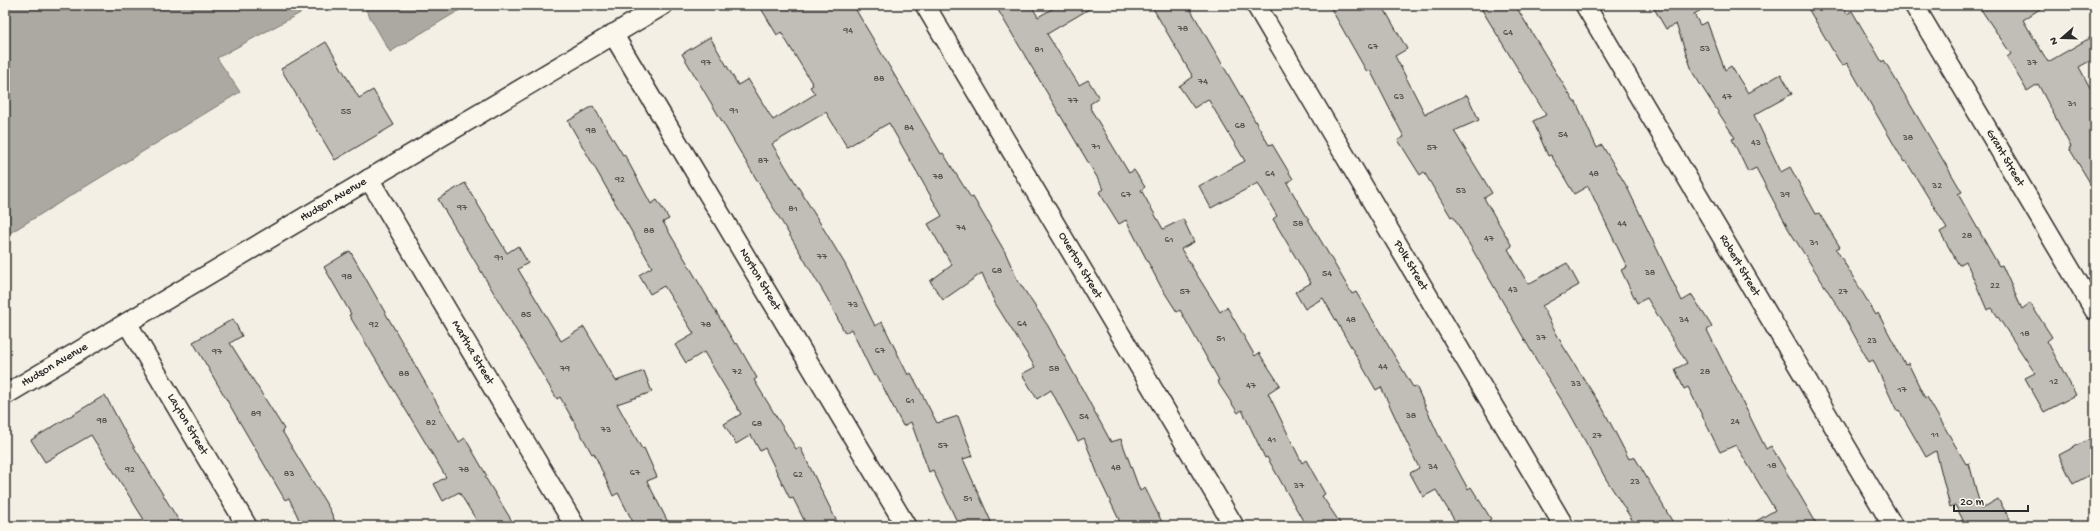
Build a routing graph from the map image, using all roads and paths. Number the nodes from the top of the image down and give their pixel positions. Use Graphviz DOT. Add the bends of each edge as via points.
graph roads {
  1 [pos="663,5"];
  2 [pos="925,5"];
  3 [pos="1256,5"];
  4 [pos="1585,5"];
  5 [pos="1914,5"];
  6 [pos="613,34"];
  7 [pos="369,179"];
  8 [pos="2095,310"];
  9 [pos="127,323"];
  10 [pos="5,396"];
  11 [pos="247,526"];
  12 [pos="575,526"];
  13 [pos="906,526"];
  14 [pos="1234,526"];
  15 [pos="1564,526"];
  16 [pos="1893,526"];
  1 -- 6 [label="street, Hudson Avenue"];
  2 -- 14 [label="street, Overton Street"];
  3 -- 15 [label="street, Polk Street"];
  4 -- 16 [label="street, Robert Street"];
  5 -- 8 [label="street, Grant Street"];
  6 -- 7 [label="street, Hudson Avenue"];
  6 -- 13 [label="street, Norton Street"];
  7 -- 9 [label="street, Hudson Avenue"];
  7 -- 12 [label="street, Martha Street"];
  9 -- 10 [label="street, Hudson Avenue"];
  9 -- 11 [label="street, Layton Street"];
}
